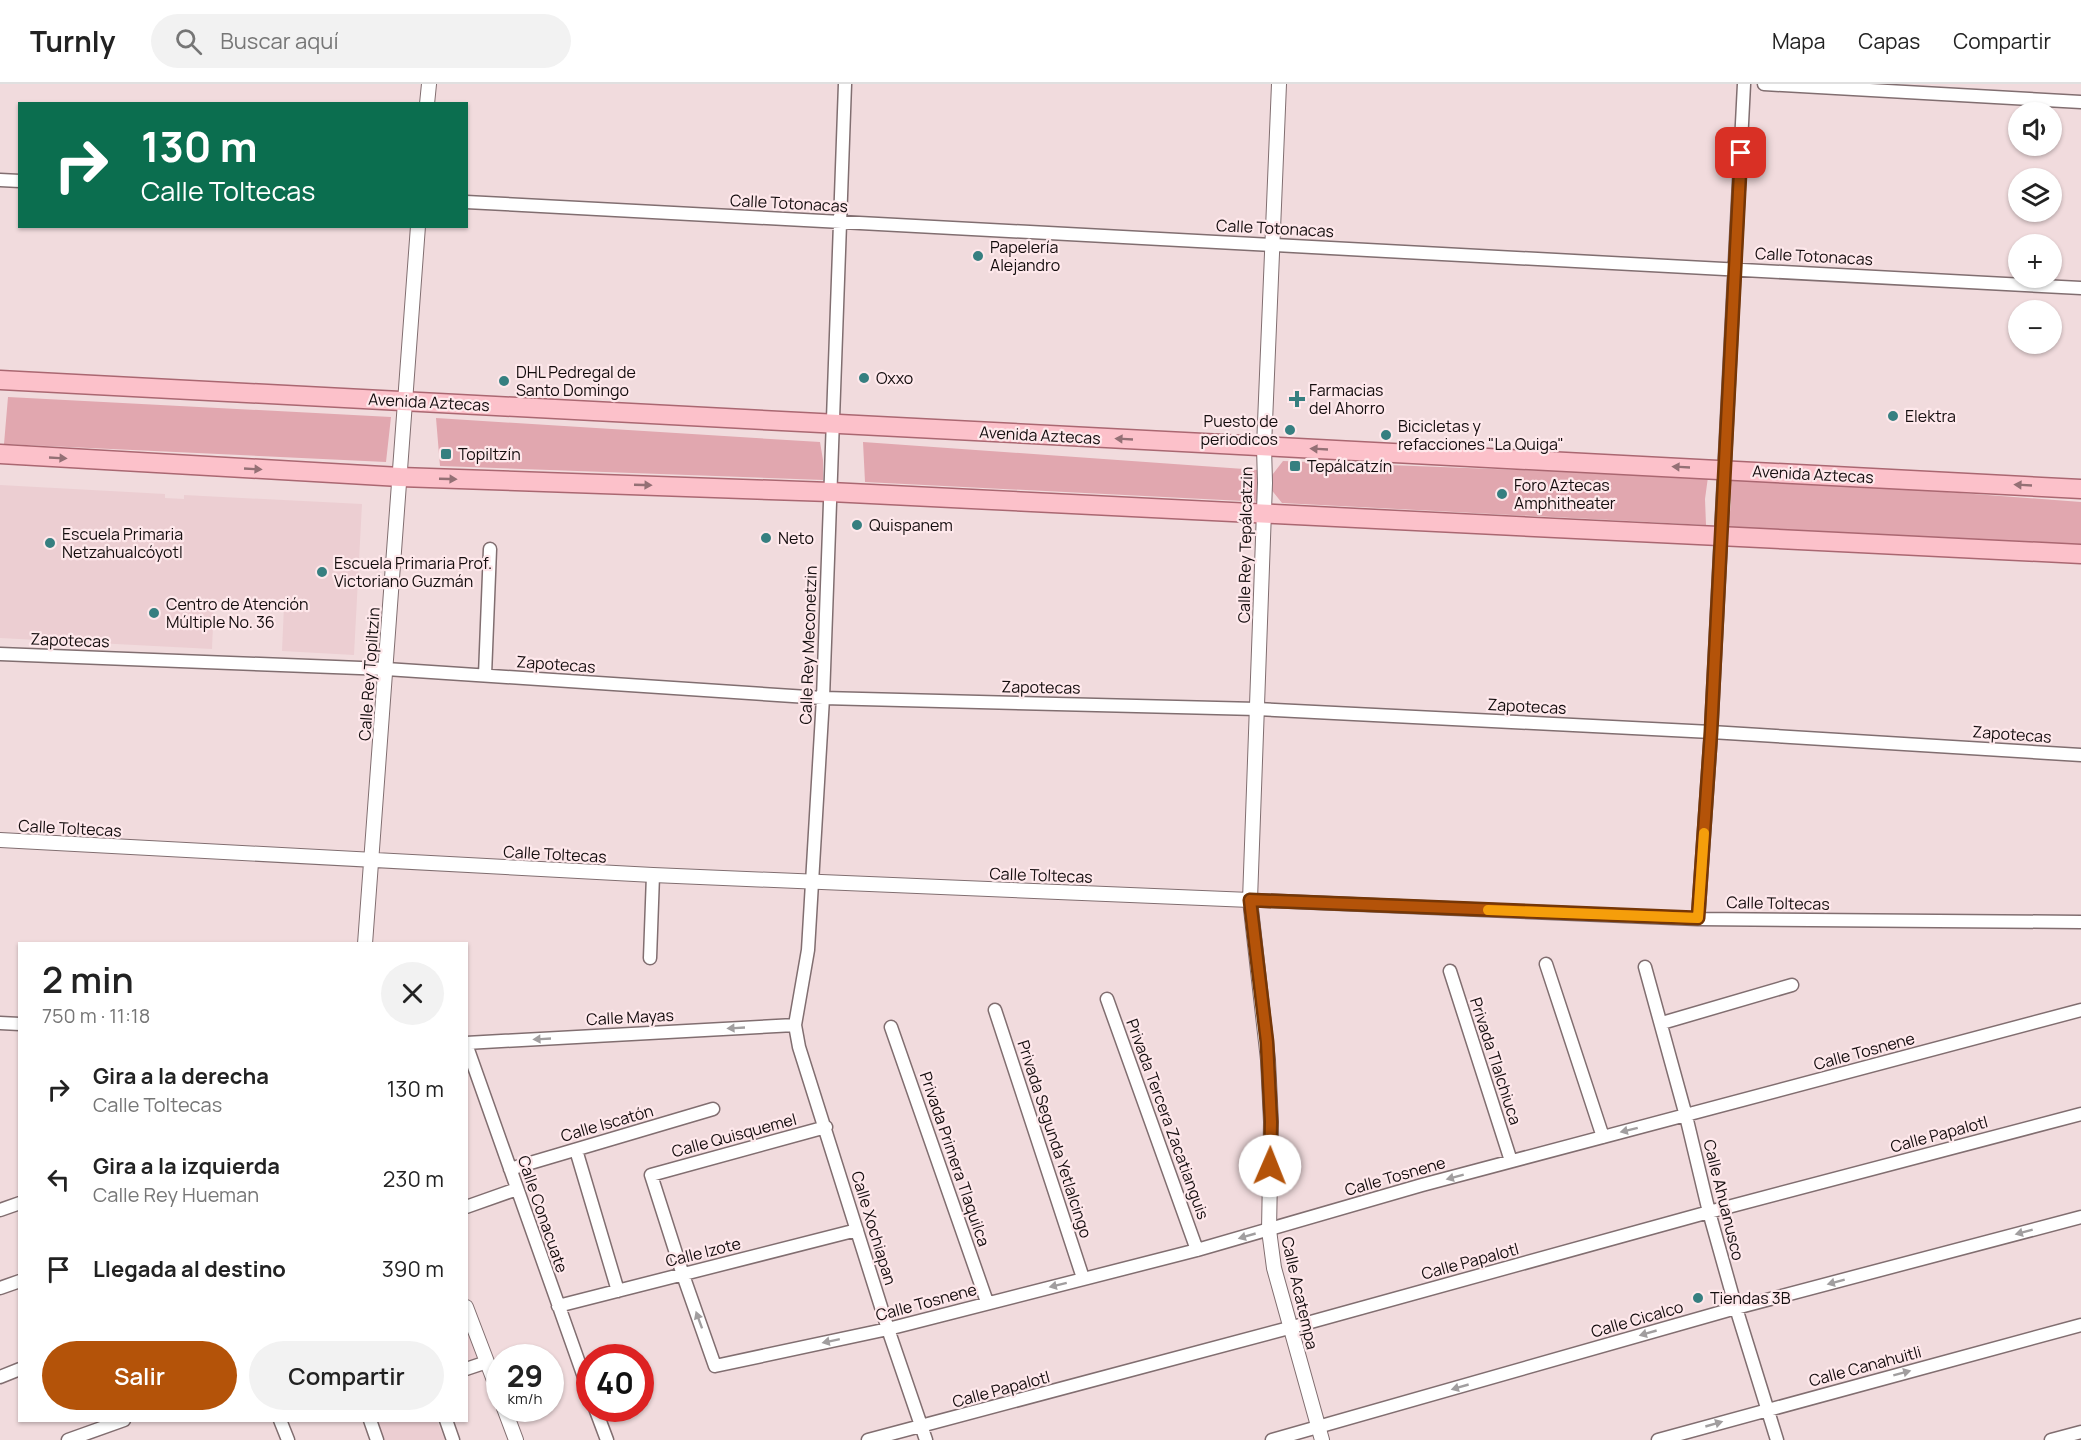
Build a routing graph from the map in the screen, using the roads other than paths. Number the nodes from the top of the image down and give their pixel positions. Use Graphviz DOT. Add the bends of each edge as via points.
graph roads {
  1 [pos="429,84"];
  2 [pos="845,84"];
  3 [pos="1279,84"];
  4 [pos="1744,84"];
  5 [pos="1764,84"];
  6 [pos="428,102"];
  7 [pos="2081,102"];
  8 [pos="0,180"];
  9 [pos="18,181"];
  10 [pos="468,202"];
  11 [pos="840,222"];
  12 [pos="418,228"];
  13 [pos="1273,244"];
  14 [pos="1735,268"];
  15 [pos="2081,288"];
  16 [pos="0,380"];
  17 [pos="405,400"];
  18 [pos="833,424"];
  19 [pos="1264,447"];
  20 [pos="0,454"];
  21 [pos="1725,469"];
  22 [pos="400,477"];
  23 [pos="2081,489"];
  24 [pos="830,492"];
  25 [pos="1263,513"];
  26 [pos="1720,537"];
  27 [pos="490,549"];
  28 [pos="2081,554"];
  29 [pos="0,654"];
  30 [pos="386,669"];
  31 [pos="485,675"];
  32 [pos="823,698"];
  33 [pos="1257,709"];
  34 [pos="1711,732"];
  35 [pos="2081,755"];
  36 [pos="0,840"];
  37 [pos="371,860"];
  38 [pos="653,875"];
  39 [pos="813,881"];
  40 [pos="1250,900"];
  41 [pos="1698,918"];
  42 [pos="2081,922"];
  43 [pos="365,942"];
  44 [pos="650,958"];
  45 [pos="1546,964"];
  46 [pos="1646,967"];
  47 [pos="1449,971"];
  48 [pos="1792,985"];
  49 [pos="1107,999"];
  50 [pos="995,1010"];
  51 [pos="2081,1010"];
  52 [pos="0,1023"];
  53 [pos="1662,1023"];
  54 [pos="18,1024"];
  55 [pos="795,1025"];
  56 [pos="891,1027"];
  57 [pos="468,1043"];
  58 [pos="468,1049"];
  59 [pos="713,1109"];
  60 [pos="2081,1114"];
  61 [pos="1686,1116"];
  62 [pos="826,1127"];
  63 [pos="1603,1137"];
  64 [pos="576,1149"];
  65 [pos="1511,1161"];
  66 [pos="510,1169"];
  67 [pos="517,1189"];
  68 [pos="18,1204"];
  69 [pos="468,1206"];
  70 [pos="0,1210"];
  71 [pos="1709,1212"];
  72 [pos="2081,1217"];
  73 [pos="857,1230"];
  74 [pos="1269,1230"];
  75 [pos="1197,1250"];
  76 [pos="683,1275"];
  77 [pos="1083,1278"];
  78 [pos="18,1282"];
  79 [pos="0,1288"];
  80 [pos="618,1291"];
  81 [pos="987,1302"];
  82 [pos="558,1306"];
  83 [pos="1736,1308"];
  84 [pos="468,1312"];
  85 [pos="2081,1325"];
  86 [pos="1289,1328"];
  87 [pos="888,1329"];
  88 [pos="576,1356"];
  89 [pos="486,1359"];
  90 [pos="486,1362"];
  91 [pos="468,1369"];
  92 [pos="18,1371"];
  93 [pos="0,1377"];
  94 [pos="1768,1409"];
  95 [pos="118,1422"];
  96 [pos="281,1422"];
  97 [pos="371,1422"];
  98 [pos="447,1422"];
  99 [pos="509,1422"];
  100 [pos="600,1422"];
  101 [pos="922,1427"];
  102 [pos="2081,1432"];
  103 [pos="1320,1434"];
  104 [pos="68,1440"];
  105 [pos="288,1440"];
  106 [pos="377,1440"];
  107 [pos="453,1440"];
  108 [pos="516,1440"];
  109 [pos="607,1440"];
  110 [pos="868,1440"];
  111 [pos="926,1440"];
  112 [pos="1272,1440"];
  113 [pos="1658,1440"];
  114 [pos="1777,1440"];
  115 [pos="2051,1440"];
  1 -- 6 [label="street"];
  2 -- 11 [label="street, Calle Rey Meconetzin"];
  3 -- 13 [label="street, Calle Rey Tepálcatzin"];
  4 -- 14 [label="street"];
  5 -- 7 [label="street"];
  8 -- 9 [label="street"];
  10 -- 11 [label="street, Calle Totonacas"];
  11 -- 13 [label="street, Calle Totonacas"];
  11 -- 18 [label="street, Calle Rey Meconetzin"];
  12 -- 17 [label="street, Calle Rey Topiltzin"];
  13 -- 14 [label="street, Calle Totonacas"];
  13 -- 19 [label="street, Calle Rey Tepálcatzin"];
  14 -- 15 [label="street, Calle Totonacas"];
  14 -- 21 [label="street"];
  16 -- 17 [label="main road, Avenida Aztecas"];
  17 -- 18 [label="main road, Avenida Aztecas"];
  17 -- 22 [label="street, Calle Rey Topiltzin"];
  19 -- 18 [label="main road, Avenida Aztecas, one-way"];
  18 -- 24 [label="street, Calle Rey Meconetzin"];
  21 -- 19 [label="main road, Avenida Aztecas, one-way"];
  19 -- 25 [label="street, Calle Rey Tepálcatzin"];
  20 -- 22 [label="main road, one-way"];
  23 -- 21 [label="main road, Avenida Aztecas, one-way"];
  21 -- 26 [label="street"];
  22 -- 24 [label="main road, one-way"];
  22 -- 30 [label="street, Calle Rey Topiltzin"];
  24 -- 25 [label="main road"];
  24 -- 32 [label="street, Calle Rey Meconetzin"];
  25 -- 26 [label="main road"];
  25 -- 33 [label="street, Calle Rey Tepálcatzin"];
  26 -- 28 [label="main road"];
  26 -- 34 [label="street"];
  27 -- 31 [label="street"];
  29 -- 30 [label="street, Zapotecas"];
  30 -- 31 [label="street, Zapotecas"];
  30 -- 37 [label="street, Calle Rey Topiltzin"];
  31 -- 32 [label="street, Zapotecas"];
  32 -- 33 [label="street, Zapotecas"];
  32 -- 39 [label="street, Calle Rey Meconetzin"];
  33 -- 34 [label="street, Zapotecas"];
  33 -- 40 [label="street, Calle Rey Tepálcatzin"];
  34 -- 35 [label="street, Zapotecas"];
  34 -- 41 [label="street"];
  36 -- 37 [label="street, Calle Toltecas"];
  37 -- 38 [label="street, Calle Toltecas"];
  37 -- 43 [label="street, Calle Rey Topiltzin"];
  38 -- 39 [label="street, Calle Toltecas"];
  38 -- 44 [label="street"];
  39 -- 40 [label="street, Calle Toltecas"];
  39 -- 55 [label="street, Calle Rey Meconetzin" via="808,950"];
  40 -- 41 [label="street, Calle Toltecas"];
  40 -- 74 [label="street, Calle Acatempa" via="1269,1060"];
  41 -- 42 [label="street, Calle Toltecas"];
  45 -- 63 [label="street"];
  46 -- 53 [label="street, Calle Ahuanusco"];
  47 -- 65 [label="street, Privada Tlalchiuca"];
  48 -- 53 [label="street"];
  49 -- 75 [label="street, Privada Tercera Zacatianguis"];
  50 -- 77 [label="street, Privada Segunda Yetlalcingo"];
  51 -- 61 [label="street, Calle Tosnene"];
  52 -- 54 [label="street"];
  53 -- 61 [label="street, Calle Ahuanusco"];
  55 -- 57 [label="street, Calle Mayas, one-way"];
  55 -- 62 [label="street, Calle Xochiapan"];
  56 -- 81 [label="street, Privada Primera Tlaquilca"];
  58 -- 66 [label="street, Calle Conacuate"];
  59 -- 64 [label="street, Calle Iscatón"];
  60 -- 71 [label="street, Calle Papalotl"];
  61 -- 63 [label="street, Calle Tosnene, one-way"];
  61 -- 71 [label="street, Calle Ahuanusco"];
  62 -- 73 [label="street, Calle Xochiapan"];
  62 -- 76 [label="street, Calle Quisquemel" via="651,1175"];
  63 -- 65 [label="street, Calle Tosnene"];
  64 -- 66 [label="street, Calle Iscatón"];
  64 -- 80 [label="street"];
  65 -- 74 [label="street, Calle Tosnene, one-way"];
  66 -- 67 [label="street, Calle Conacuate"];
  67 -- 69 [label="street"];
  67 -- 82 [label="street, Calle Conacuate"];
  68 -- 70 [label="street"];
  71 -- 83 [label="street, Calle Ahuanusco"];
  71 -- 86 [label="street, Calle Papalotl"];
  72 -- 83 [label="street, Calle Cicalco, one-way"];
  73 -- 76 [label="street, Calle Izote"];
  73 -- 87 [label="street, Calle Xochiapan"];
  74 -- 75 [label="street, Calle Tosnene, one-way"];
  74 -- 86 [label="street, Calle Acatempa"];
  75 -- 77 [label="street, Calle Tosnene"];
  76 -- 80 [label="street, Calle Izote"];
  87 -- 76 [label="street, Calle Tosnene, one-way" via="715,1366"];
  77 -- 81 [label="street, Calle Tosnene, one-way"];
  78 -- 79 [label="street"];
  80 -- 82 [label="street, Calle Izote"];
  81 -- 87 [label="street, Calle Tosnene"];
  82 -- 88 [label="street, Calle Conacuate"];
  83 -- 94 [label="street, Calle Ahuanusco"];
  83 -- 103 [label="street, Calle Cicalco, one-way"];
  84 -- 89 [label="street"];
  94 -- 85 [label="street, Calle Canahuitli, one-way"];
  86 -- 101 [label="street, Calle Papalotl"];
  86 -- 103 [label="street, Calle Acatempa"];
  87 -- 101 [label="street, Calle Xochiapan"];
  90 -- 91 [label="street"];
  92 -- 93 [label="street"];
  113 -- 94 [label="street, Calle Canahuitli, one-way"];
  94 -- 114 [label="street, Calle Ahuanusco"];
  95 -- 104 [label="street"];
  96 -- 105 [label="street"];
  97 -- 106 [label="street"];
  98 -- 107 [label="street"];
  99 -- 108 [label="street"];
  100 -- 109 [label="street"];
  101 -- 110 [label="street, Calle Papalotl"];
  101 -- 111 [label="street, Calle Xochiapan"];
  102 -- 115 [label="street"];
  103 -- 112 [label="street, Calle Cicalco"];
}
